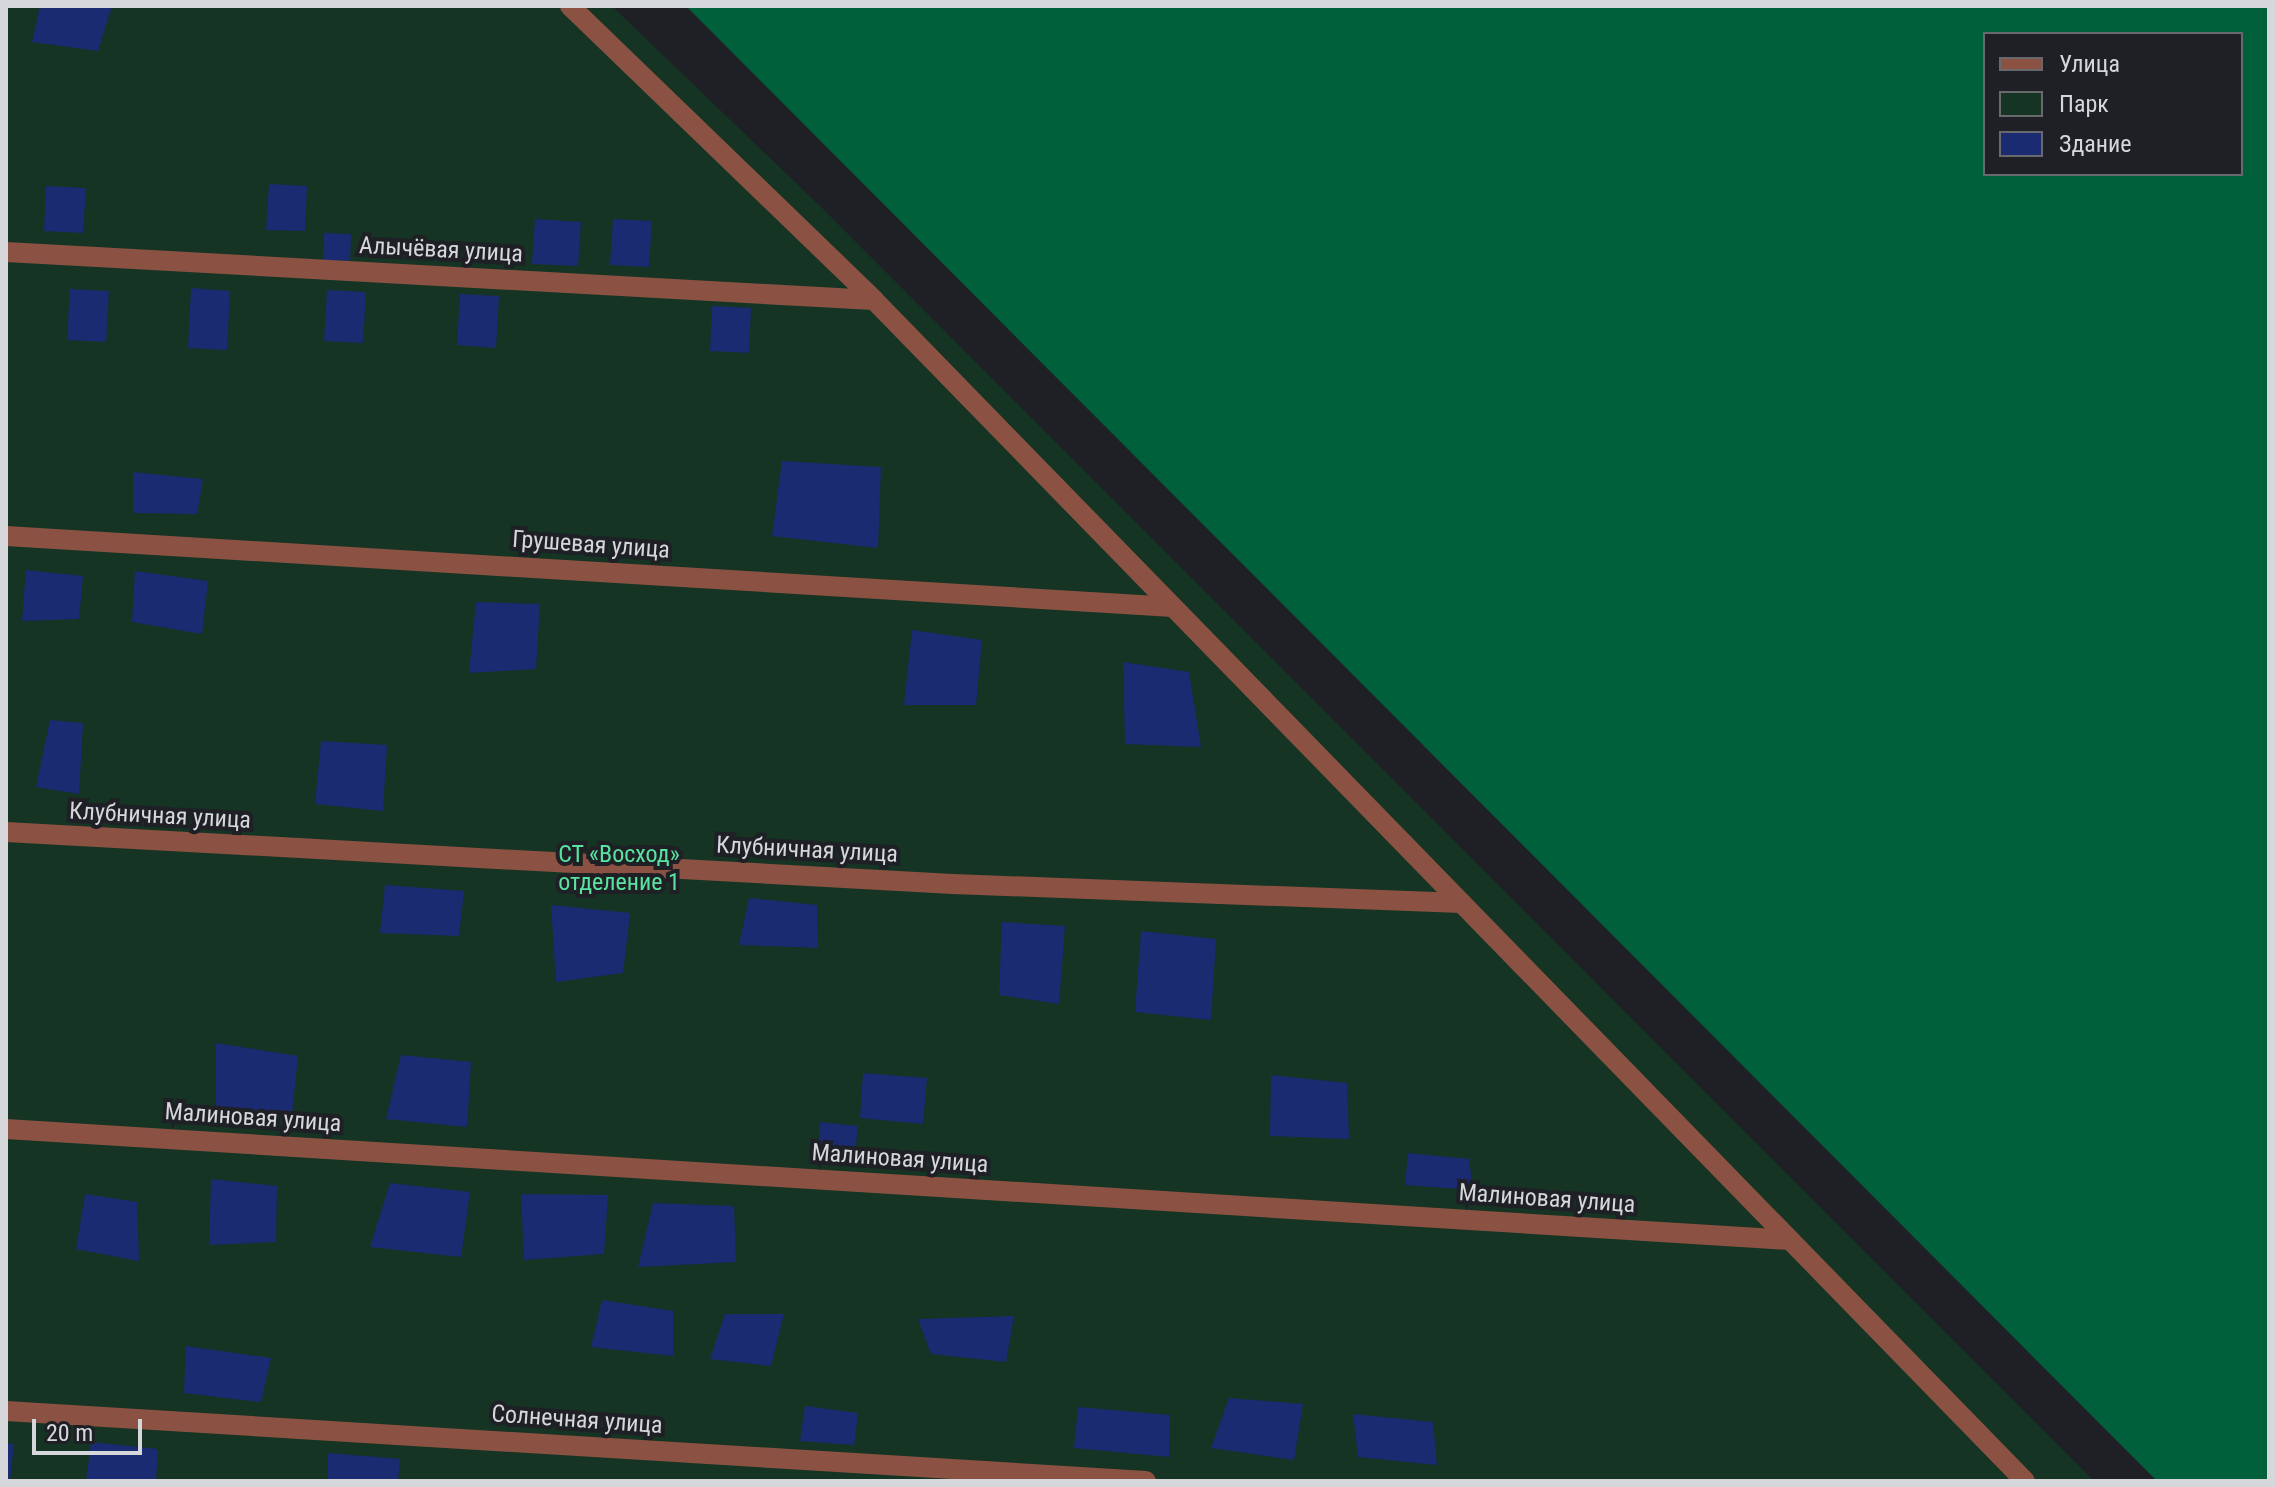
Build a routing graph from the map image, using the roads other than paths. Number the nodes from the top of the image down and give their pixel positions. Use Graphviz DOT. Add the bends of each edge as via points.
graph roads {
  1 [pos="570,6"];
  2 [pos="6,252"];
  3 [pos="874,300"];
  4 [pos="6,536"];
  5 [pos="1173,607"];
  6 [pos="6,832"];
  7 [pos="1462,903"];
  8 [pos="6,1129"];
  9 [pos="1790,1240"];
  10 [pos="6,1411"];
  11 [pos="1146,1481"];
  12 [pos="2025,1481"];
  1 -- 3 [label="street"];
  2 -- 3 [label="street, Алычёвая улица"];
  3 -- 5 [label="street"];
  4 -- 5 [label="street, Грушевая улица"];
  5 -- 7 [label="street"];
  6 -- 7 [label="street, Клубничная улица" via="953,884"];
  7 -- 9 [label="street"];
  8 -- 9 [label="street, Малиновая улица"];
  9 -- 12 [label="street"];
  10 -- 11 [label="street, Солнечная улица"];
}
